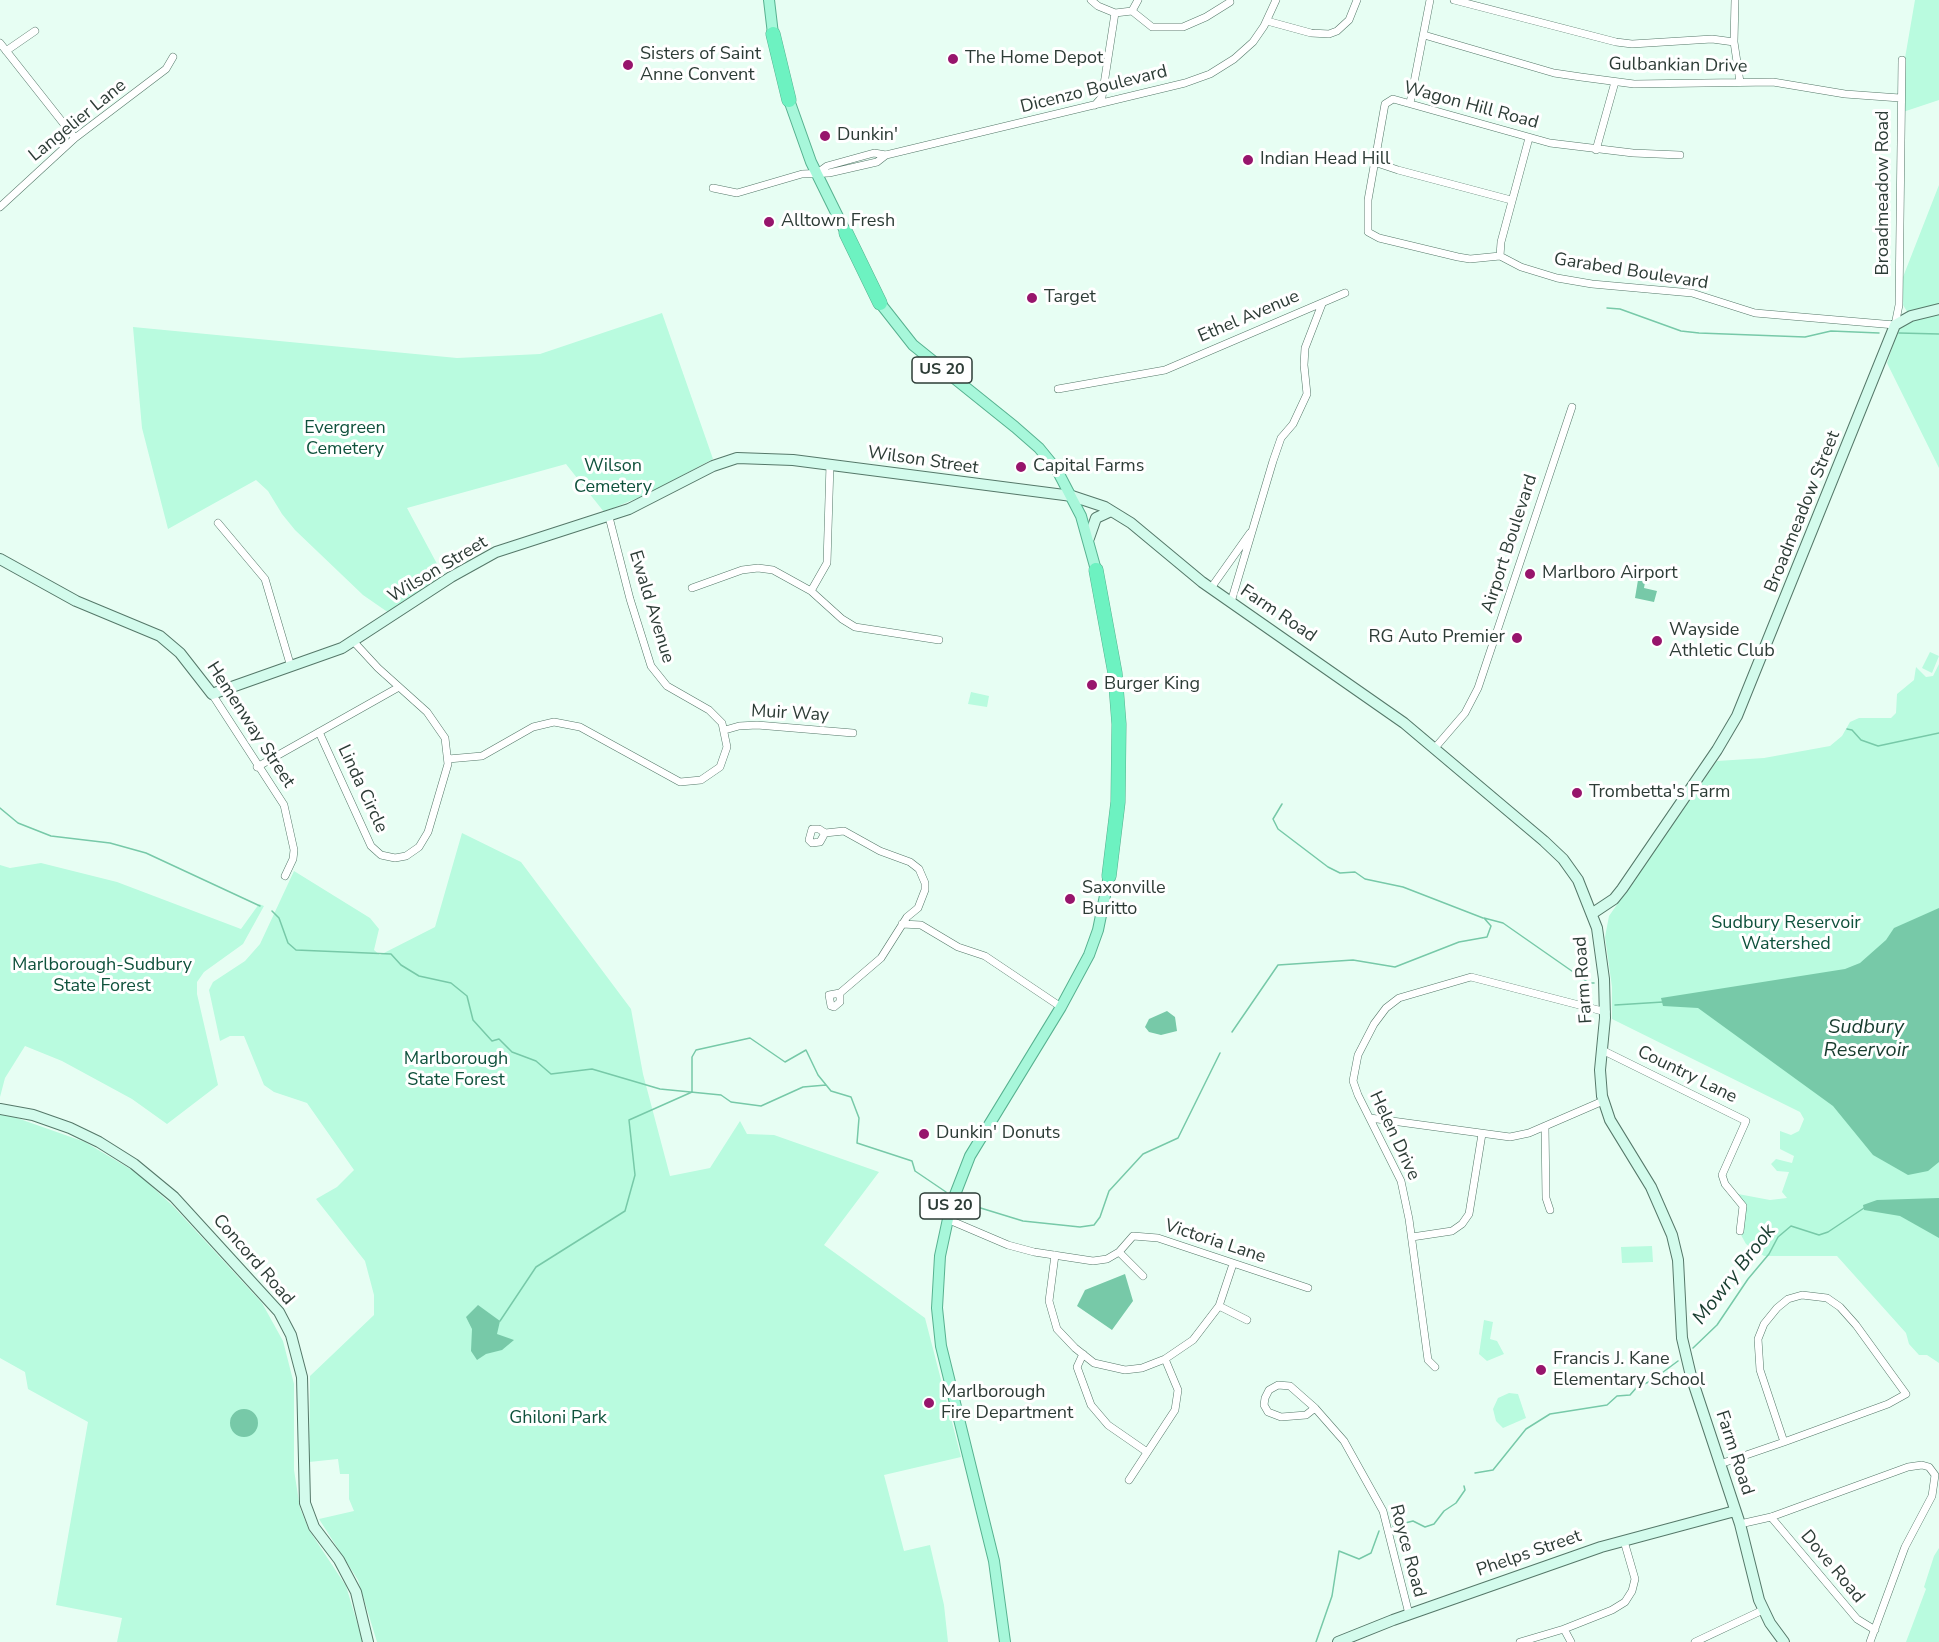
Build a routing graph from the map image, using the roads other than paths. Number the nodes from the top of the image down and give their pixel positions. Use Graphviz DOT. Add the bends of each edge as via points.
graph roads {
  1 [pos="769,0"];
  2 [pos="1091,0"];
  3 [pos="1138,0"];
  4 [pos="1276,0"];
  5 [pos="1357,0"];
  6 [pos="1430,0"];
  7 [pos="1454,0"];
  8 [pos="1735,0"];
  9 [pos="1230,2"];
  10 [pos="1132,11"];
  11 [pos="1115,13"];
  12 [pos="1267,21"];
  13 [pos="35,31"];
  14 [pos="773,34"];
  15 [pos="1424,34"];
  16 [pos="1734,42"];
  17 [pos="0,43"];
  18 [pos="6,51"];
  19 [pos="173,57"];
  20 [pos="1902,60"];
  21 [pos="1615,82"];
  22 [pos="1740,82"];
  23 [pos="1900,98"];
  24 [pos="789,99"];
  25 [pos="1410,103"];
  26 [pos="1095,105"];
  27 [pos="75,138"];
  28 [pos="1528,138"];
  29 [pos="1596,150"];
  30 [pos="1680,154"];
  31 [pos="1377,159"];
  32 [pos="816,174"];
  33 [pos="713,188"];
  34 [pos="1511,200"];
  35 [pos="0,207"];
  36 [pos="846,233"];
  37 [pos="1500,256"];
  38 [pos="1345,293"];
  39 [pos="880,303"];
  40 [pos="1322,304"];
  41 [pos="1939,309"];
  42 [pos="1895,325"];
  43 [pos="1058,389"];
  44 [pos="1572,407"];
  45 [pos="830,464"];
  46 [pos="1072,496"];
  47 [pos="1111,511"];
  48 [pos="609,517"];
  49 [pos="218,524"];
  50 [pos="1253,529"];
  51 [pos="1089,538"];
  52 [pos="0,559"];
  53 [pos="1096,570"];
  54 [pos="692,588"];
  55 [pos="1211,588"];
  56 [pos="811,591"];
  57 [pos="1231,602"];
  58 [pos="939,640"];
  59 [pos="354,642"];
  60 [pos="291,667"];
  61 [pos="399,687"];
  62 [pos="212,693"];
  63 [pos="725,730"];
  64 [pos="319,732"];
  65 [pos="853,733"];
  66 [pos="1434,749"];
  67 [pos="448,759"];
  68 [pos="257,767"];
  69 [pos="825,833"];
  70 [pos="285,876"];
  71 [pos="1109,876"];
  72 [pos="918,908"];
  73 [pos="1593,913"];
  74 [pos="902,924"];
  75 [pos="921,925"];
  76 [pos="840,993"];
  77 [pos="1061,1007"];
  78 [pos="1606,1011"];
  79 [pos="1602,1050"];
  80 [pos="1603,1101"];
  81 [pos="0,1109"];
  82 [pos="1370,1118"];
  83 [pos="1545,1126"];
  84 [pos="1482,1134"];
  85 [pos="1550,1210"];
  86 [pos="947,1219"];
  87 [pos="1740,1231"];
  88 [pos="1412,1237"];
  89 [pos="1119,1252"];
  90 [pos="1055,1255"];
  91 [pos="1233,1264"];
  92 [pos="1143,1276"];
  93 [pos="1308,1288"];
  94 [pos="1219,1306"];
  95 [pos="1247,1320"];
  96 [pos="1083,1354"];
  97 [pos="1166,1359"];
  98 [pos="1435,1367"];
  99 [pos="1315,1408"];
  100 [pos="1784,1442"];
  101 [pos="1147,1452"];
  102 [pos="1720,1464"];
  103 [pos="1129,1480"];
  104 [pos="1736,1512"];
  105 [pos="1771,1517"];
  106 [pos="1740,1524"];
  107 [pos="1624,1541"];
  108 [pos="1763,1610"];
  109 [pos="1409,1614"];
  110 [pos="1564,1629"];
  111 [pos="1875,1630"];
  112 [pos="368,1642"];
  113 [pos="1005,1642"];
  114 [pos="1338,1642"];
  115 [pos="1520,1642"];
  116 [pos="1571,1642"];
  117 [pos="1695,1642"];
  118 [pos="1784,1642"];
  119 [pos="1870,1642"];
  1 -- 14 [label="main road, US 20"];
  2 -- 11 [label="street"];
  3 -- 10 [label="street"];
  4 -- 12 [label="street, Dicenzo Boulevard"];
  5 -- 12 [label="street" via="1349,20 1329,34"];
  6 -- 15 [label="street"];
  7 -- 16 [label="street" via="1616,42"];
  8 -- 16 [label="street"];
  9 -- 10 [label="street" via="1183,27 1152,27"];
  10 -- 11 [label="street"];
  11 -- 26 [label="street" via="1102,97"];
  12 -- 26 [label="street, Dicenzo Boulevard" via="1253,42 1210,74"];
  13 -- 18 [label="street"];
  14 -- 24 [label="highway, US 20"];
  15 -- 21 [label="street, Gulbankian Drive" via="1554,73"];
  15 -- 25 [label="street"];
  16 -- 22 [label="street"];
  17 -- 18 [label="street"];
  18 -- 27 [label="street"];
  19 -- 27 [label="street, Langelier Lane" via="166,69"];
  20 -- 23 [label="street, Broadmeadow Road"];
  21 -- 22 [label="street, Gulbankian Drive"];
  21 -- 29 [label="street"];
  22 -- 23 [label="street, Gulbankian Drive" via="1773,82"];
  23 -- 42 [label="street, Broadmeadow Road" via="1899,305"];
  24 -- 32 [label="main road, US 20"];
  25 -- 28 [label="street, Wagon Hill Road"];
  25 -- 31 [label="street, Wagon Hill Road" via="1392,99 1385,104"];
  26 -- 32 [label="street, Dicenzo Boulevard" via="886,155 874,153 827,166"];
  27 -- 35 [label="street, Langelier Lane"];
  28 -- 29 [label="street, Wagon Hill Road"];
  28 -- 34 [label="street"];
  29 -- 30 [label="street, Wagon Hill Road"];
  31 -- 34 [label="street" via="1380,164 1398,170"];
  31 -- 37 [label="street, Wagon Hill Road" via="1368,200 1368,232 1458,257"];
  32 -- 33 [label="street, Dicenzo Boulevard" via="802,174 737,193"];
  32 -- 36 [label="main road, US 20"];
  34 -- 37 [label="street"];
  36 -- 39 [label="highway, US 20"];
  37 -- 42 [label="street, Garabed Boulevard" via="1557,278 1692,293 1755,313"];
  38 -- 40 [label="street, Ethel Avenue"];
  39 -- 46 [label="main road, US 20" via="913,345 1039,448"];
  40 -- 43 [label="street, Ethel Avenue" via="1165,370"];
  40 -- 50 [label="street" via="1304,360 1307,394 1293,424 1281,438"];
  41 -- 42 [label="street"];
  42 -- 73 [label="street, Broadmeadow Street" via="1737,716 1622,889"];
  44 -- 66 [label="street, Airport Boulevard" via="1478,688 1465,713"];
  45 -- 46 [label="street, Wilson Street"];
  45 -- 48 [label="street, Wilson Street" via="737,458 712,466"];
  45 -- 56 [label="street" via="827,563"];
  46 -- 47 [label="street, Farm Road"];
  46 -- 51 [label="main road, US 20"];
  47 -- 51 [label="street" via="1096,518"];
  47 -- 55 [label="street, Farm Road"];
  48 -- 59 [label="street, Wilson Street" via="484,558"];
  48 -- 63 [label="street, Ewald Avenue" via="655,674 673,690 709,710"];
  49 -- 60 [label="street" via="265,579"];
  50 -- 55 [label="street"];
  50 -- 57 [label="street"];
  51 -- 53 [label="main road, US 20"];
  52 -- 62 [label="street, Hemenway Street" via="76,601 160,636 180,652"];
  53 -- 71 [label="highway, US 20" via="1113,660 1119,724 1118,796"];
  54 -- 56 [label="street" via="758,568 773,570"];
  55 -- 57 [label="street, Farm Road"];
  56 -- 58 [label="street" via="855,627"];
  57 -- 66 [label="street, Farm Road" via="1363,692"];
  59 -- 60 [label="street, Wilson Street"];
  59 -- 61 [label="street, Linda Circle"];
  60 -- 62 [label="street, Wilson Street"];
  61 -- 64 [label="street"];
  61 -- 67 [label="street, Linda Circle" via="440,728"];
  62 -- 68 [label="street, Hemenway Street"];
  63 -- 65 [label="street, Muir Way" via="757,725"];
  63 -- 67 [label="street" via="726,754 720,767 706,778 692,782 667,777 580,727 565,723 532,727 482,756"];
  64 -- 67 [label="street, Linda Circle" via="371,846 381,855 395,858 419,848 428,832"];
  64 -- 68 [label="street"];
  66 -- 73 [label="street, Farm Road" via="1563,859"];
  68 -- 70 [label="street, Hemenway Street" via="284,805 291,827 293,859"];
  69 -- 72 [label="street" via="844,831 919,869 925,890"];
  71 -- 77 [label="main road, US 20" via="1094,943"];
  72 -- 74 [label="street"];
  72 -- 75 [label="street"];
  73 -- 78 [label="street, Farm Road"];
  74 -- 75 [label="street"];
  74 -- 76 [label="street" via="881,958"];
  75 -- 77 [label="street" via="958,947 985,956"];
  77 -- 86 [label="main road, US 20" via="982,1133 959,1180"];
  78 -- 79 [label="street, Farm Road"];
  78 -- 82 [label="street, Helen Drive" via="1471,977 1399,998 1374,1024 1354,1068 1353,1081"];
  79 -- 80 [label="street, Farm Road"];
  79 -- 87 [label="street, Country Lane" via="1746,1121 1722,1175 1743,1206"];
  80 -- 83 [label="street"];
  80 -- 102 [label="street, Farm Road" via="1672,1234 1678,1260 1685,1351"];
  81 -- 112 [label="street, Concord Road" via="70,1128 134,1164 174,1197 279,1312 291,1335 302,1377 305,1503 314,1527 338,1558 356,1592"];
  82 -- 84 [label="street"];
  82 -- 88 [label="street, Helen Drive" via="1401,1181"];
  83 -- 84 [label="street" via="1510,1137"];
  83 -- 85 [label="street" via="1546,1198"];
  84 -- 88 [label="street" via="1469,1214 1452,1231"];
  86 -- 90 [label="street, Victoria Lane" via="1008,1245"];
  86 -- 113 [label="main road, US 20" via="939,1267 937,1323 996,1568"];
  88 -- 98 [label="street, Helen Drive" via="1428,1360"];
  89 -- 90 [label="street, Victoria Lane" via="1093,1261"];
  89 -- 91 [label="street, Victoria Lane" via="1133,1236 1141,1235"];
  89 -- 92 [label="street"];
  90 -- 96 [label="street" via="1050,1284 1051,1314 1057,1329"];
  91 -- 93 [label="street, Victoria Lane"];
  91 -- 94 [label="street"];
  94 -- 95 [label="street"];
  94 -- 97 [label="street" via="1193,1340"];
  96 -- 97 [label="street" via="1102,1365 1125,1370"];
  96 -- 101 [label="street" via="1077,1367 1091,1405 1108,1425"];
  97 -- 101 [label="street" via="1176,1380 1178,1401"];
  99 -- 99 [label="street, Royce Road" via="1290,1386 1278,1384 1264,1398 1268,1412 1281,1417 1306,1415"];
  99 -- 109 [label="street, Royce Road" via="1344,1441 1383,1511"];
  100 -- 100 [label="street" via="1760,1370 1758,1339 1770,1316 1788,1299 1802,1295 1827,1298 1856,1325 1906,1394"];
  100 -- 102 [label="street"];
  101 -- 103 [label="street"];
  102 -- 104 [label="street, Farm Road"];
  104 -- 106 [label="street, Farm Road"];
  104 -- 107 [label="street, Phelps Street"];
  105 -- 106 [label="street"];
  105 -- 111 [label="street, Dove Road" via="1857,1619"];
  105 -- 111 [label="street" via="1908,1467 1929,1467 1935,1475 1932,1496 1905,1547"];
  106 -- 108 [label="street, Farm Road"];
  107 -- 109 [label="street, Phelps Street"];
  107 -- 110 [label="street" via="1635,1579 1625,1602"];
  108 -- 117 [label="street"];
  108 -- 118 [label="street, Farm Road"];
  109 -- 114 [label="street, Phelps Street"];
  110 -- 115 [label="street"];
  110 -- 116 [label="street"];
  111 -- 119 [label="street"];
}
